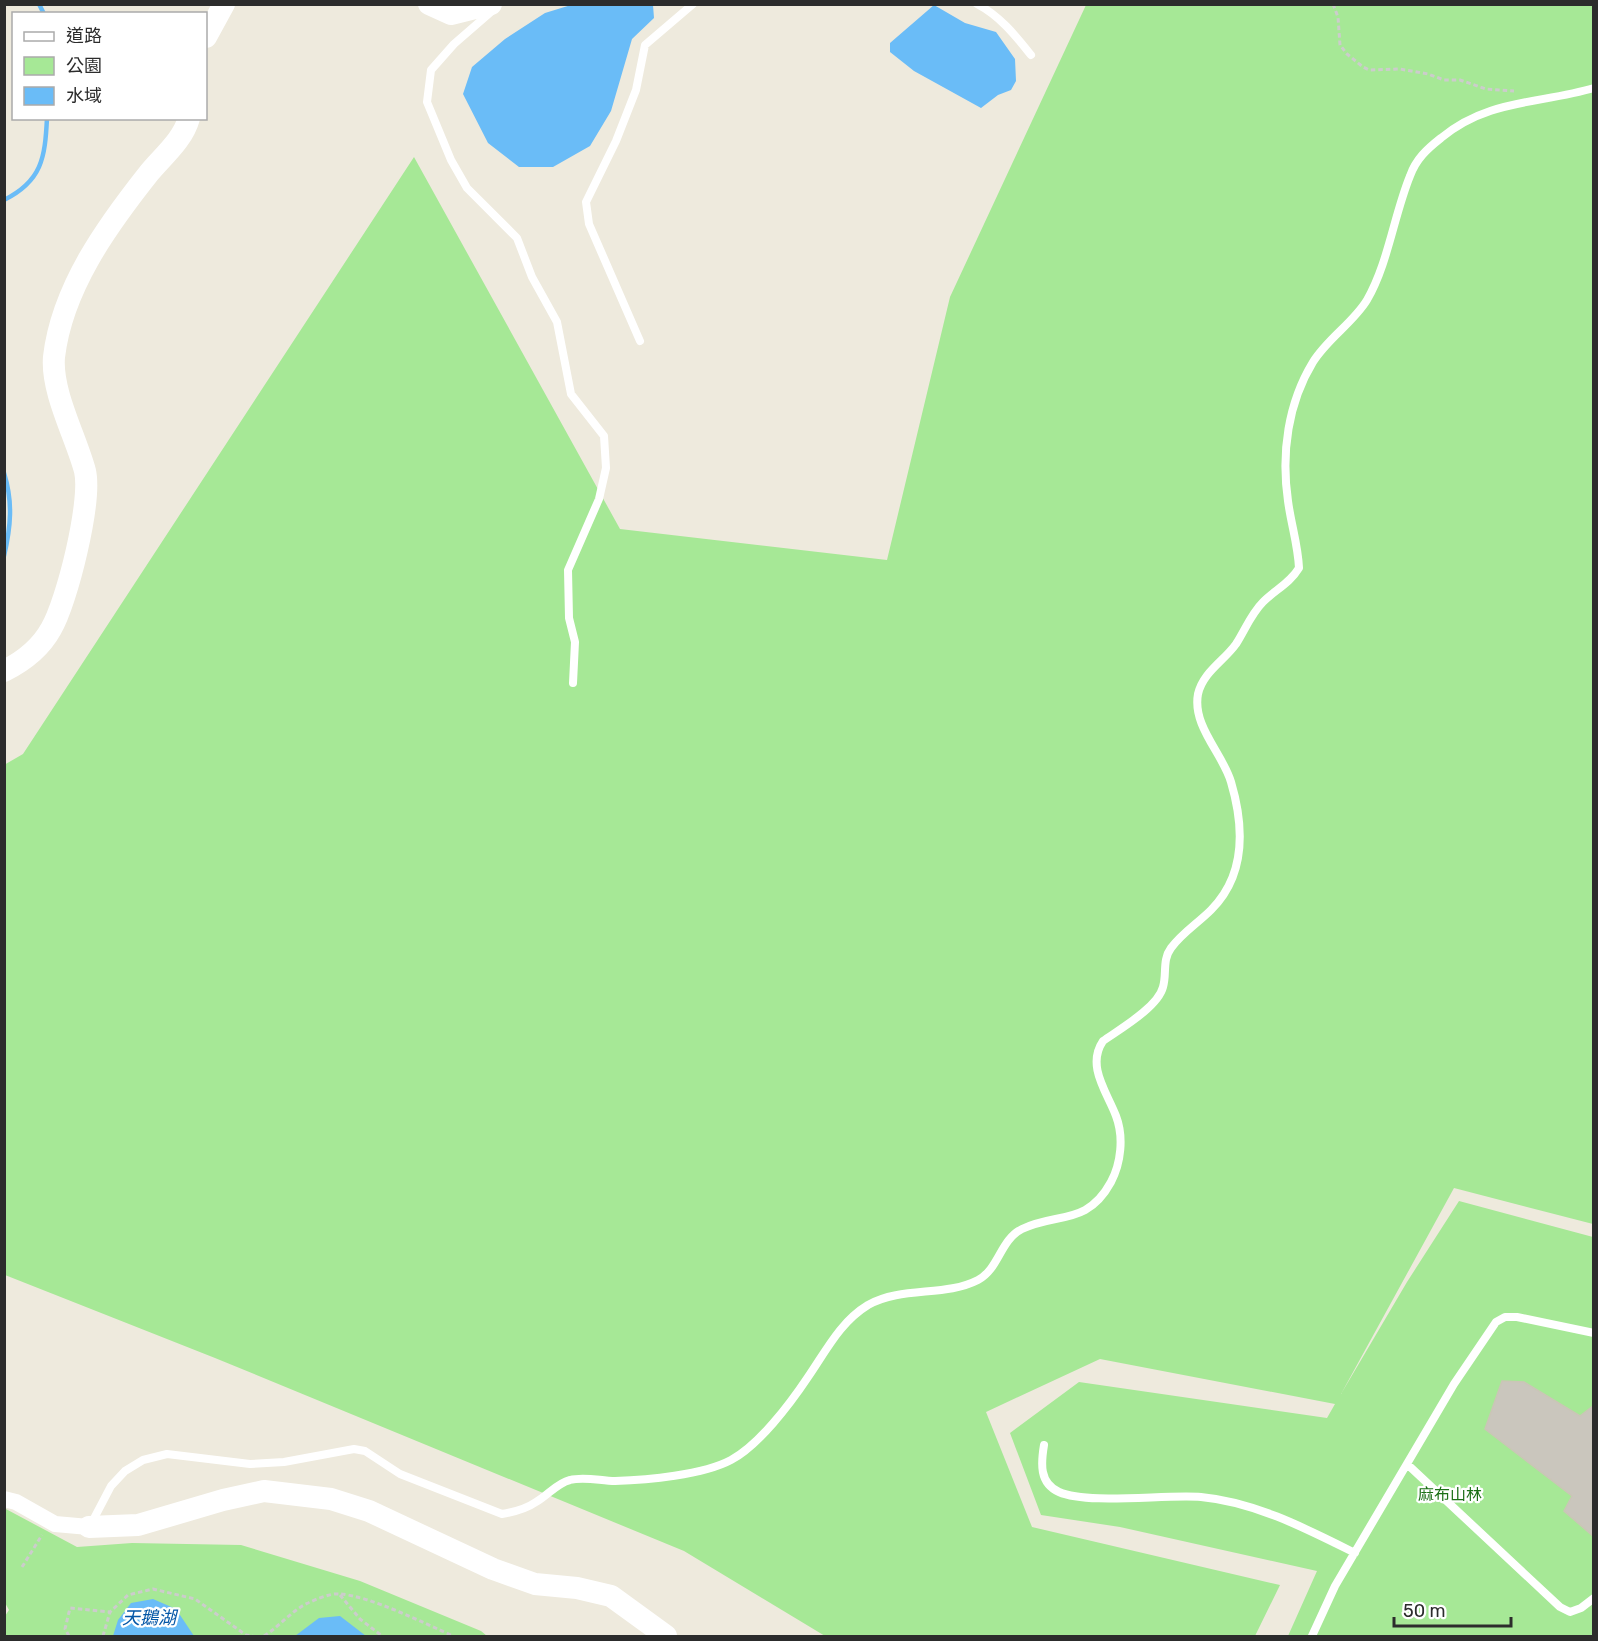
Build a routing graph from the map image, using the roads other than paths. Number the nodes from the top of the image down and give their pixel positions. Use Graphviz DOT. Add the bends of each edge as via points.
graph roads {
  1 [pos="224,4"];
  2 [pos="429,4"];
  3 [pos="491,4"];
  4 [pos="498,4"];
  5 [pos="693,4"];
  6 [pos="977,4"];
  7 [pos="207,35"];
  8 [pos="1030,55"];
  9 [pos="1593,88"];
  10 [pos="188,120"];
  11 [pos="640,341"];
  12 [pos="4,671"];
  13 [pos="573,683"];
  14 [pos="1593,1333"];
  15 [pos="1044,1445"];
  16 [pos="1407,1464"];
  17 [pos="4,1499"];
  18 [pos="89,1527"];
  19 [pos="1355,1553"];
  20 [pos="1593,1598"];
  21 [pos="666,1636"];
  22 [pos="1311,1636"];
  1 -- 7 [label="street"];
  2 -- 3 [label="street" via="452,14"];
  4 -- 13 [label="lane" via="431,70 427,102 467,188 517,238 532,277 557,322 571,394 607,443 599,499 568,570 569,618 575,642"];
  5 -- 11 [label="lane" via="645,45 636,90 586,202 589,224"];
  6 -- 8 [label="lane" via="1009,28"];
  9 -- 18 [label="lane" via="1484,112 1453,128 1424,152 1409,177 1367,300 1315,360 1303,381 1287,431 1284,459 1299,568 1294,577 1261,604 1235,645 1205,678 1198,697 1204,729 1230,779 1240,815 1242,838 1235,869 1213,908 1170,949 1159,998 1103,1041 1097,1050 1098,1072 1117,1118 1121,1142 1110,1183 1086,1211 1021,1230 1004,1245 986,1275 978,1280 893,1295 851,1317 775,1419 731,1460 711,1468 615,1481 568,1480 536,1503 502,1514 400,1474 365,1451 354,1449 250,1464 167,1454 143,1460 125,1471 111,1486"];
  10 -- 12 [label="street" via="178,140 111,224 66,306 53,371 85,472 86,501 63,603 52,628 39,647 21,663"];
  14 -- 16 [label="lane" via="1517,1317 1496,1322"];
  15 -- 19 [label="lane" via="1041,1463 1046,1481 1060,1492 1201,1497 1241,1504"];
  16 -- 19 [label="lane"];
  16 -- 20 [label="lane" via="1560,1607 1570,1612"];
  17 -- 18 [label="street" via="55,1524"];
  18 -- 21 [label="street" via="138,1525 264,1491 331,1499 369,1511 493,1569 535,1584 611,1596"];
  19 -- 22 [label="lane"];
}
